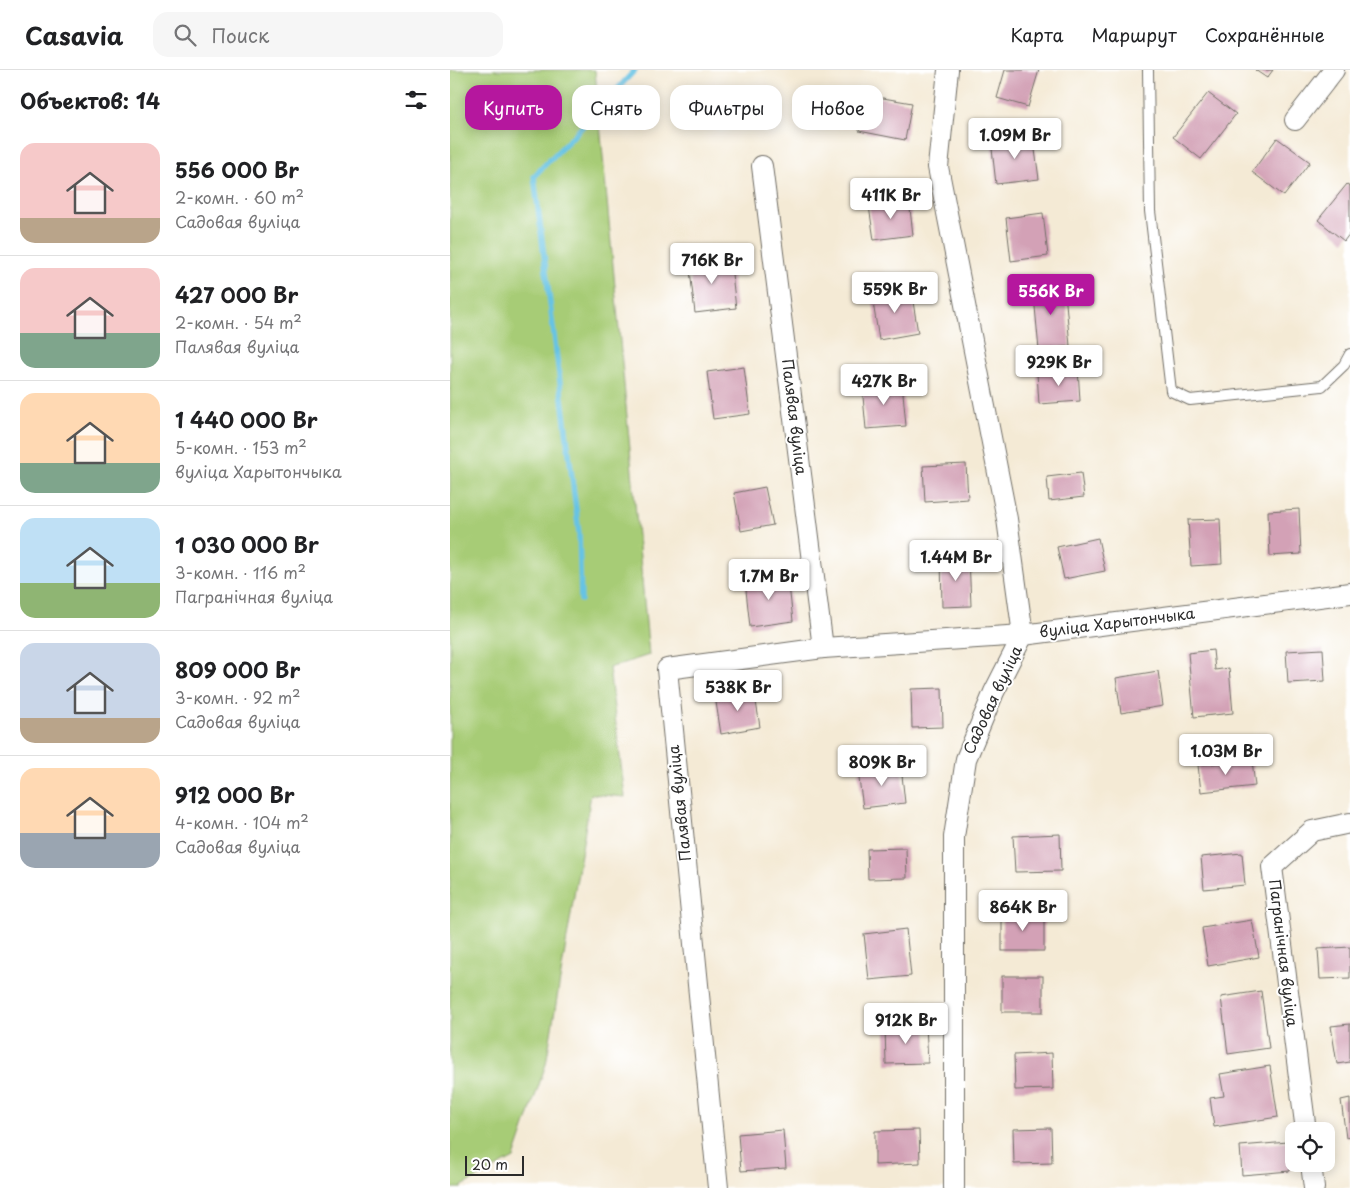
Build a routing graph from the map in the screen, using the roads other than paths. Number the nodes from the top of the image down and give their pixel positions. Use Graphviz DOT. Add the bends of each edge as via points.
graph roads {
  1 [pos="948,70"];
  2 [pos="1148,70"];
  3 [pos="1334,70"];
  4 [pos="1295,120"];
  5 [pos="762,166"];
  6 [pos="1350,354"];
  7 [pos="1350,593"];
  8 [pos="1024,635"];
  9 [pos="823,648"];
  10 [pos="1350,823"];
  11 [pos="1305,1122"];
  12 [pos="1312,1172"];
  13 [pos="718,1188"];
  14 [pos="954,1188"];
  15 [pos="1314,1188"];
  1 -- 8 [label="street, Садовая вуліца" via="938,167 1007,520"];
  2 -- 6 [label="lane" via="1150,211 1171,390 1190,400 1322,386"];
  3 -- 4 [label="street"];
  5 -- 9 [label="street, Палявая вуліца"];
  7 -- 8 [label="street, вуліца Харытончыка"];
  8 -- 9 [label="street, вуліца Харытончыка"];
  8 -- 14 [label="street, Садовая вуліца" via="994,692 966,759 954,837"];
  9 -- 13 [label="street, Палявая вуліца" via="667,670"];
  10 -- 11 [label="street, Пагранічная вуліца" via="1312,831 1272,867"];
  12 -- 15 [label="street"];
}
